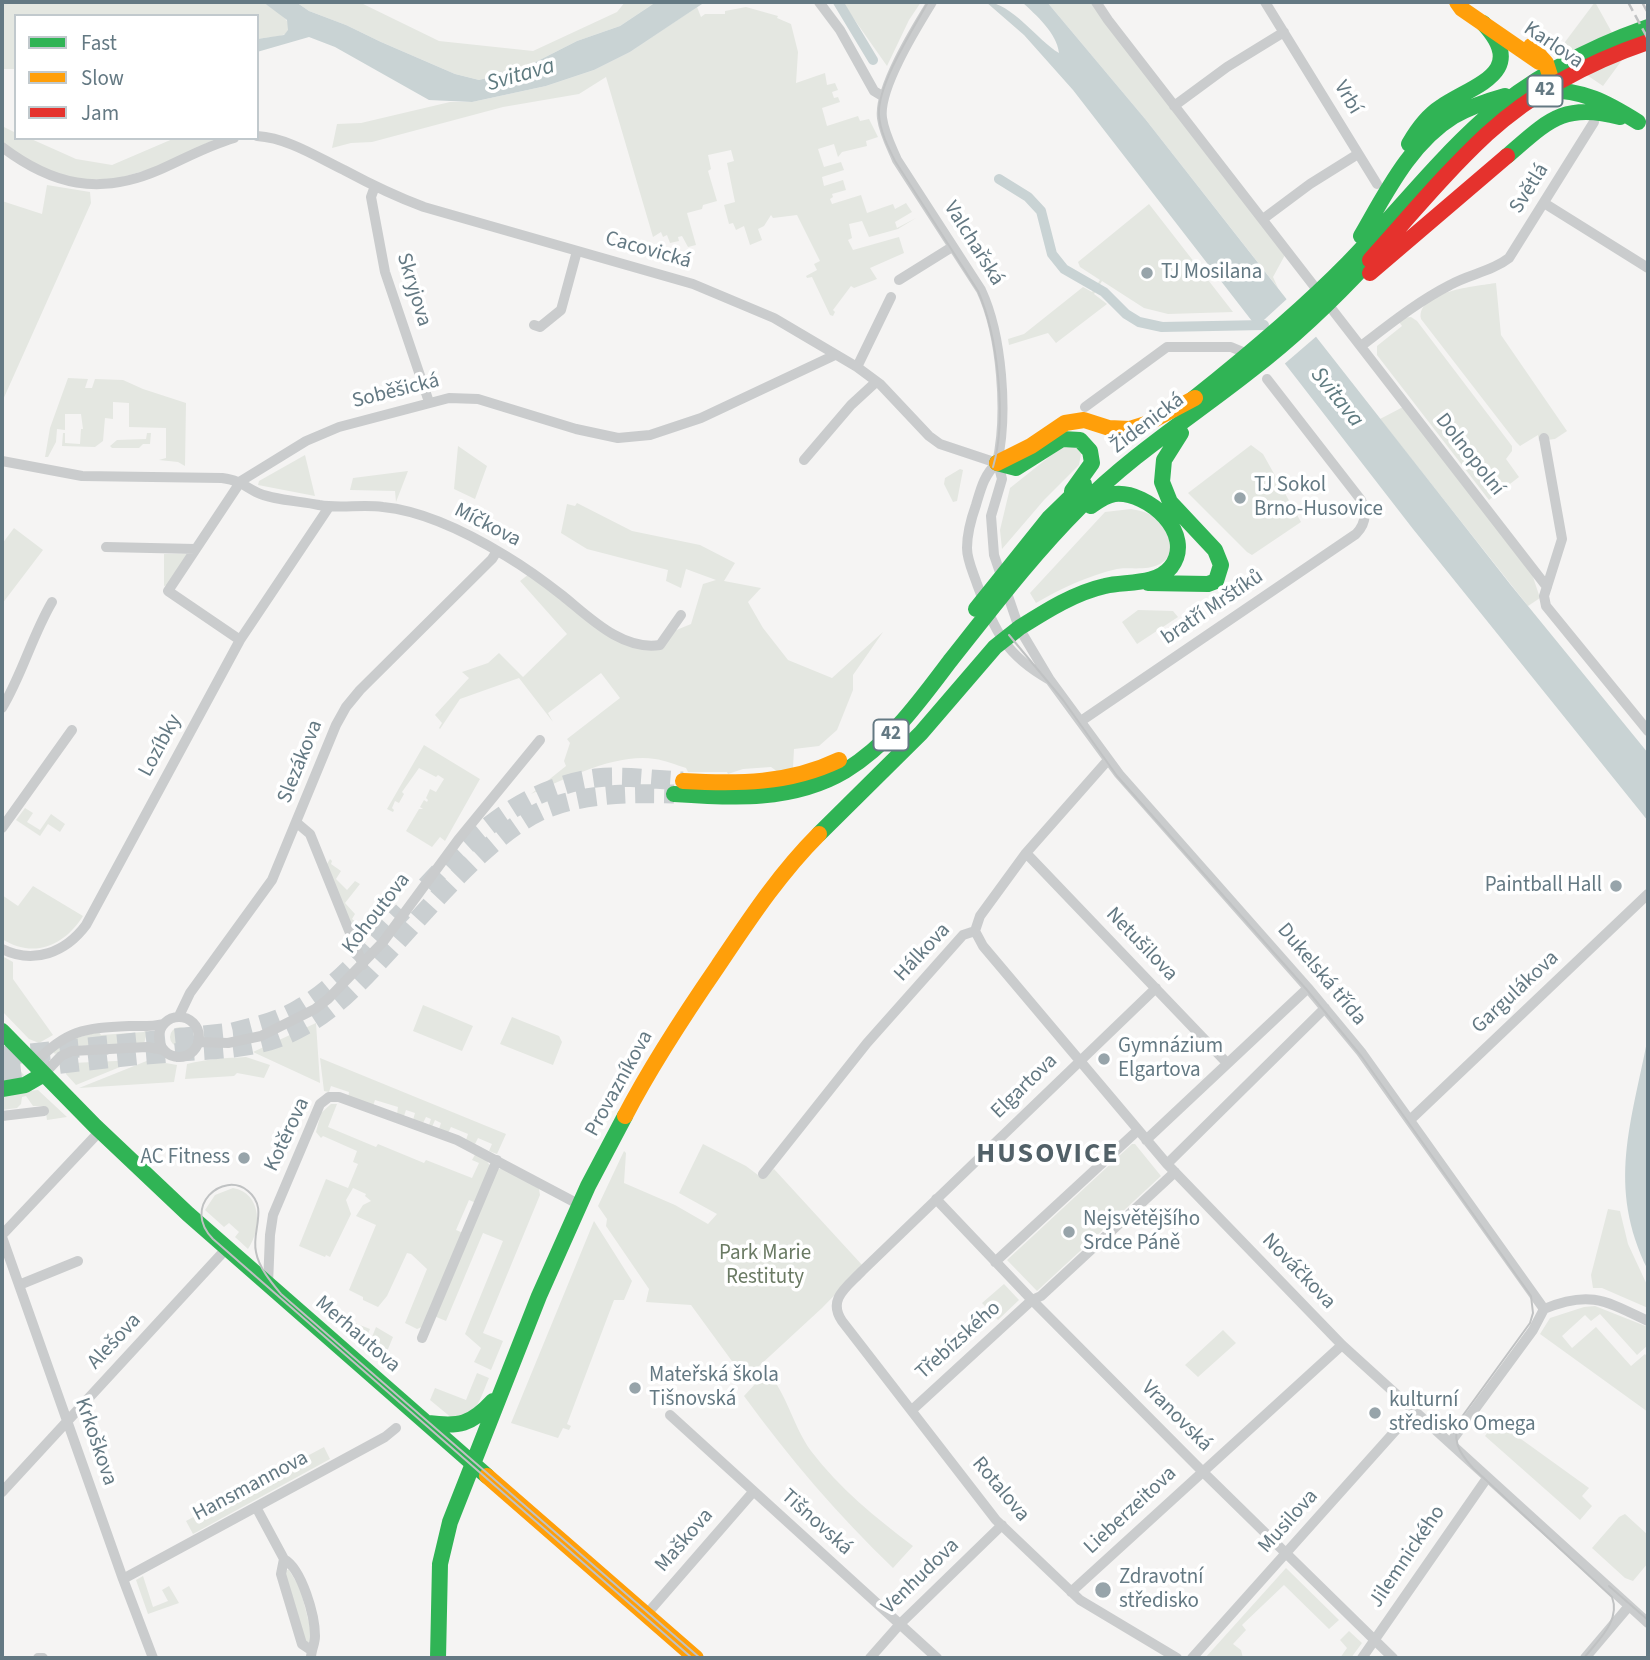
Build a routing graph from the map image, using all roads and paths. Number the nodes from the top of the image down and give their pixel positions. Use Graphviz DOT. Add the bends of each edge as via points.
graph roads {
  1 [pos="819,2"];
  2 [pos="932,2"];
  3 [pos="1096,2"];
  4 [pos="1265,2"];
  5 [pos="1457,2"];
  6 [pos="1468,2"];
  7 [pos="1483,23"];
  8 [pos="1648,27"];
  9 [pos="1284,32"];
  10 [pos="1648,42"];
  11 [pos="1531,46"];
  12 [pos="1549,69"];
  13 [pos="1551,90"];
  14 [pos="1596,96"];
  15 [pos="884,97"];
  16 [pos="1174,106"];
  17 [pos="1594,122"];
  18 [pos="259,136"];
  19 [pos="229,140"];
  20 [pos="2,147"];
  21 [pos="1359,154"];
  22 [pos="1452,160"];
  23 [pos="1498,163"];
  24 [pos="1384,184"];
  25 [pos="375,186"];
  26 [pos="1544,203"];
  27 [pos="1263,219"];
  28 [pos="952,247"];
  29 [pos="577,251"];
  30 [pos="1648,268"];
  31 [pos="899,280"];
  32 [pos="1335,287"];
  33 [pos="891,297"];
  34 [pos="534,325"];
  35 [pos="1361,346"];
  36 [pos="1243,352"];
  37 [pos="835,355"];
  38 [pos="856,368"];
  39 [pos="1267,379"];
  40 [pos="876,382"];
  41 [pos="429,402"];
  42 [pos="1200,402"];
  43 [pos="1085,407"];
  44 [pos="1544,438"];
  45 [pos="804,460"];
  46 [pos="2,461"];
  47 [pos="997,463"];
  48 [pos="241,481"];
  49 [pos="329,507"];
  50 [pos="1054,524"];
  51 [pos="106,547"];
  52 [pos="195,549"];
  53 [pos="497,551"];
  54 [pos="1133,582"];
  55 [pos="1547,587"];
  56 [pos="52,602"];
  57 [pos="681,615"];
  58 [pos="1019,628"];
  59 [pos="240,640"];
  60 [pos="1003,640"];
  61 [pos="1050,680"];
  62 [pos="2,708"];
  63 [pos="1081,721"];
  64 [pos="72,730"];
  65 [pos="1648,730"];
  66 [pos="540,740"];
  67 [pos="1108,760"];
  68 [pos="678,788"];
  69 [pos="297,823"];
  70 [pos="2,828"];
  71 [pos="1026,853"];
  72 [pos="1648,894"];
  73 [pos="975,931"];
  74 [pos="2,949"];
  75 [pos="363,965"];
  76 [pos="1156,988"];
  77 [pos="1308,988"];
  78 [pos="1325,1008"];
  79 [pos="179,1016"];
  80 [pos="163,1024"];
  81 [pos="2,1031"];
  82 [pos="198,1042"];
  83 [pos="164,1050"];
  84 [pos="1080,1061"];
  85 [pos="1227,1063"];
  86 [pos="39,1069"];
  87 [pos="2,1089"];
  88 [pos="44,1111"];
  89 [pos="2,1116"];
  90 [pos="1410,1119"];
  91 [pos="1137,1130"];
  92 [pos="100,1131"];
  93 [pos="1146,1140"];
  94 [pos="498,1160"];
  95 [pos="1171,1168"];
  96 [pos="763,1174"];
  97 [pos="936,1199"];
  98 [pos="580,1205"];
  99 [pos="2,1236"];
  100 [pos="227,1248"];
  101 [pos="78,1261"];
  102 [pos="995,1262"];
  103 [pos="19,1285"];
  104 [pos="268,1285"];
  105 [pos="1032,1300"];
  106 [pos="836,1304"];
  107 [pos="1544,1309"];
  108 [pos="1648,1321"];
  109 [pos="422,1338"];
  110 [pos="1342,1345"];
  111 [pos="502,1391"];
  112 [pos="912,1410"];
  113 [pos="1413,1411"];
  114 [pos="670,1415"];
  115 [pos="68,1421"];
  116 [pos="426,1423"];
  117 [pos="396,1429"];
  118 [pos="1450,1443"];
  119 [pos="474,1465"];
  120 [pos="1202,1471"];
  121 [pos="1487,1478"];
  122 [pos="3,1490"];
  123 [pos="753,1492"];
  124 [pos="256,1507"];
  125 [pos="1002,1525"];
  126 [pos="1286,1554"];
  127 [pos="284,1559"];
  128 [pos="123,1579"];
  129 [pos="1071,1592"];
  130 [pos="1629,1605"];
  131 [pos="646,1615"];
  132 [pos="1648,1623"];
  133 [pos="900,1624"];
  134 [pos="1374,1641"];
  135 [pos="311,1654"];
  136 [pos="153,1658"];
  137 [pos="438,1658"];
  138 [pos="696,1658"];
  139 [pos="870,1658"];
  140 [pos="937,1658"];
  141 [pos="1178,1658"];
  142 [pos="1192,1658"];
  143 [pos="1362,1658"];
  144 [pos="1393,1658"];
  145 [pos="1586,1658"];
  1 -- 15 [label="street" via="874,91"];
  2 -- 15 [label="street, Valchařská"];
  3 -- 16 [label="street, Dolnopolní"];
  4 -- 9 [label="street, Vrbí"];
  5 -- 7 [label="main road, Karlova"];
  6 -- 11 [label="main road, Karlova"];
  7 -- 12 [label="main road, Karlova"];
  7 -- 24 [label="main road" via="1498,45 1496,71 1428,118"];
  8 -- 22 [label="main road, Židenická / 42" via="1595,47 1527,85 1481,122"];
  9 -- 16 [label="street"];
  9 -- 21 [label="street, Vrbí"];
  10 -- 22 [label="main road, Židenická / 42" via="1601,61 1535,98"];
  11 -- 12 [label="main road"];
  11 -- 14 [label="main road, Karlova"];
  12 -- 13 [label="main road"];
  12 -- 14 [label="main road, Karlova"];
  13 -- 14 [label="main road, 42"];
  13 -- 23 [label="main road" via="1542,112"];
  13 -- 24 [label="main road, 42" via="1500,97 1465,111 1421,144"];
  14 -- 23 [label="main road, Karlova / 42" via="1638,122 1599,111 1568,112 1539,127"];
  15 -- 28 [label="street, Valchařská" via="882,117 890,143"];
  16 -- 27 [label="street, Dolnopolní"];
  17 -- 26 [label="street, Světlá"];
  18 -- 25 [label="street, Cacovická" via="302,149"];
  19 -- 20 [label="street" via="149,174 103,183 63,181 29,167"];
  21 -- 24 [label="street, Vrbí"];
  21 -- 27 [label="street"];
  22 -- 32 [label="main road, Židenická / 42"];
  23 -- 32 [label="main road, 42" via="1384,262"];
  24 -- 32 [label="main road, 42"];
  25 -- 29 [label="street, Cacovická" via="424,208"];
  25 -- 41 [label="street, Skryjova" via="371,197 385,272"];
  26 -- 30 [label="street"];
  26 -- 35 [label="street, Světlá" via="1514,252 1492,269 1428,296"];
  27 -- 35 [label="street, Dolnopolní"];
  28 -- 31 [label="street"];
  28 -- 47 [label="street, Valchařská" via="981,290 996,338 1003,429"];
  29 -- 34 [label="street" via="561,310 540,327"];
  29 -- 37 [label="street, Cacovická" via="693,284 774,318"];
  32 -- 42 [label="main road, Židenická / 42"];
  33 -- 38 [label="street"];
  35 -- 55 [label="street, Dolnopolní"];
  36 -- 43 [label="street" via="1231,347 1167,347"];
  37 -- 38 [label="street, Cacovická"];
  37 -- 41 [label="street, Soběšická" via="701,418 650,435 618,438 478,399"];
  38 -- 40 [label="street, Cacovická"];
  39 -- 63 [label="street, bratří Mrštíků" via="1361,500 1363,524 1356,534"];
  40 -- 45 [label="street"];
  40 -- 47 [label="street, Cacovická" via="940,444"];
  41 -- 48 [label="street, Soběšická" via="339,426"];
  42 -- 47 [label="main road" via="1130,429 1084,420 1065,422"];
  42 -- 50 [label="main road, Židenická / 42" via="1173,430"];
  42 -- 50 [label="main road, Židenická / 42" via="1100,471"];
  42 -- 54 [label="main road" via="1168,448 1160,476 1170,501 1219,555 1221,573 1216,582 1208,584"];
  44 -- 55 [label="street" via="1562,539"];
  46 -- 48 [label="street" via="82,476"];
  47 -- 50 [label="main road" via="1016,468 1062,439 1084,441 1092,454 1090,468"];
  47 -- 58 [label="street, Dukelská třída" via="1002,479 991,516 992,549"];
  47 -- 60 [label="street, Dukelská třída" via="985,477 967,545 982,600"];
  48 -- 49 [label="street, Míčkova" via="257,493"];
  48 -- 52 [label="street"];
  49 -- 53 [label="street, Míčkova" via="386,507 420,515"];
  49 -- 59 [label="street, Lozíbky"];
  50 -- 54 [label="main road" via="1115,494 1131,495 1153,506 1177,536 1176,558 1165,573"];
  50 -- 68 [label="main road, Židenická / 42" via="946,657 856,750 797,776"];
  51 -- 52 [label="street"];
  52 -- 59 [label="street" via="169,590"];
  53 -- 57 [label="street, Míčkova" via="625,640 660,645"];
  53 -- 69 [label="street, Slezákova" via="346,707"];
  54 -- 58 [label="main road, Provazníkova" via="1078,594"];
  55 -- 65 [label="street" via="1546,606"];
  56 -- 62 [label="street"];
  58 -- 60 [label="main road, Provazníkova"];
  58 -- 61 [label="street, Dukelská třída"];
  59 -- 74 [label="street, Lozíbky" via="82,931 65,947 42,955 17,955"];
  60 -- 61 [label="street, Dukelská třída" via="1027,666"];
  60 -- 98 [label="main road, Provazníkova" via="921,733 767,892 638,1090"];
  61 -- 63 [label="street, Dukelská třída"];
  63 -- 67 [label="street, Dukelská třída"];
  64 -- 70 [label="street"];
  66 -- 75 [label="street, Kohoutova"];
  67 -- 71 [label="street, Hálkova"];
  67 -- 77 [label="street, Dukelská třída"];
  69 -- 75 [label="street" via="310,834"];
  69 -- 79 [label="street, Slezákova" via="272,880 190,993"];
  71 -- 73 [label="street, Hálkova" via="980,916"];
  71 -- 76 [label="street, Netušilova"];
  72 -- 90 [label="street, Gargulákova"];
  73 -- 84 [label="street, Nováčkova"];
  73 -- 96 [label="street, Hálkova" via="963,935 867,1044"];
  75 -- 82 [label="street, Kohoutova" via="328,999 271,1032 228,1043"];
  76 -- 84 [label="street, Elgartova"];
  76 -- 85 [label="street, Netušilova"];
  77 -- 78 [label="street, Dukelská třída"];
  77 -- 85 [label="street"];
  78 -- 90 [label="street, Dukelská třída"];
  78 -- 95 [label="street, Třebízského"];
  79 -- 80 [label="street"];
  79 -- 82 [label="street" via="196,1026"];
  80 -- 83 [label="street" via="159,1036"];
  80 -- 86 [label="street" via="73,1034 52,1045"];
  81 -- 86 [label="main road, Merhautova"];
  82 -- 83 [label="street" via="181,1057"];
  83 -- 86 [label="street" via="72,1051"];
  84 -- 91 [label="street, Nováčkova"];
  84 -- 97 [label="street, Elgartova"];
  85 -- 93 [label="street"];
  86 -- 87 [label="main road" via="25,1085"];
  86 -- 92 [label="main road, Merhautova"];
  88 -- 89 [label="street"];
  90 -- 107 [label="street, Dukelská třída"];
  91 -- 93 [label="street, Nováčkova"];
  91 -- 102 [label="street"];
  92 -- 99 [label="street"];
  92 -- 100 [label="main road, Merhautova"];
  93 -- 95 [label="street, Nováčkova"];
  94 -- 98 [label="street, Kotěrova"];
  94 -- 104 [label="street, Kotěrova" via="339,1097 325,1098 273,1215"];
  94 -- 109 [label="street"];
  95 -- 105 [label="street, Třebízského"];
  95 -- 110 [label="street, Nováčkova"];
  97 -- 102 [label="street, Vranovská"];
  97 -- 106 [label="street, Elgartova" via="862,1271"];
  98 -- 111 [label="main road, Provazníkova"];
  99 -- 103 [label="street, Krkoškova"];
  100 -- 104 [label="main road, Merhautova"];
  100 -- 115 [label="street, Alešova"];
  101 -- 103 [label="street"];
  102 -- 105 [label="street, Vranovská"];
  103 -- 115 [label="street, Krkoškova"];
  104 -- 116 [label="main road, Merhautova"];
  105 -- 112 [label="street, Třebízského"];
  105 -- 120 [label="street, Vranovská"];
  106 -- 112 [label="street, Rotalova" via="842,1321"];
  107 -- 108 [label="street" via="1563,1301 1604,1300"];
  107 -- 118 [label="street"];
  110 -- 113 [label="street, Nováčkova"];
  110 -- 120 [label="street, Lieberzeitova"];
  111 -- 116 [label="main road" via="473,1421 455,1427"];
  111 -- 119 [label="main road, Provazníkova"];
  112 -- 125 [label="street, Rotalova"];
  113 -- 118 [label="street, Nováčkova"];
  113 -- 126 [label="street, Musilova"];
  114 -- 123 [label="street, Tišnovská"];
  115 -- 122 [label="street, Alešova"];
  115 -- 128 [label="street, Krkoškova"];
  116 -- 119 [label="main road, Merhautova"];
  117 -- 124 [label="street, Hansmannova"];
  118 -- 121 [label="street, Nováčkova"];
  119 -- 131 [label="main road, Merhautova"];
  119 -- 137 [label="main road, Provazníkova" via="450,1522 440,1564"];
  120 -- 126 [label="street, Vranovská"];
  120 -- 129 [label="street, Lieberzeitova"];
  121 -- 130 [label="street, Nováčkova"];
  121 -- 134 [label="street, Jilemnického"];
  123 -- 131 [label="street, Maškova"];
  123 -- 133 [label="street, Tišnovská"];
  124 -- 127 [label="street"];
  124 -- 128 [label="street, Hansmannova"];
  125 -- 129 [label="street, Rotalova"];
  125 -- 133 [label="street, Venhudova"];
  126 -- 134 [label="street, Vranovská"];
  126 -- 142 [label="street, Musilova"];
  127 -- 135 [label="street" via="281,1574 302,1644"];
  127 -- 135 [label="street" via="292,1564 306,1593 316,1638"];
  128 -- 136 [label="street, Krkoškova"];
  129 -- 141 [label="street, Rotalova"];
  130 -- 132 [label="street, Nováčkova"];
  130 -- 145 [label="street"];
  131 -- 138 [label="main road, Merhautova"];
  133 -- 139 [label="street, Venhudova"];
  133 -- 140 [label="street, Tišnovská"];
  134 -- 143 [label="street, Jilemnického"];
  134 -- 144 [label="street, Vranovská"];
}
